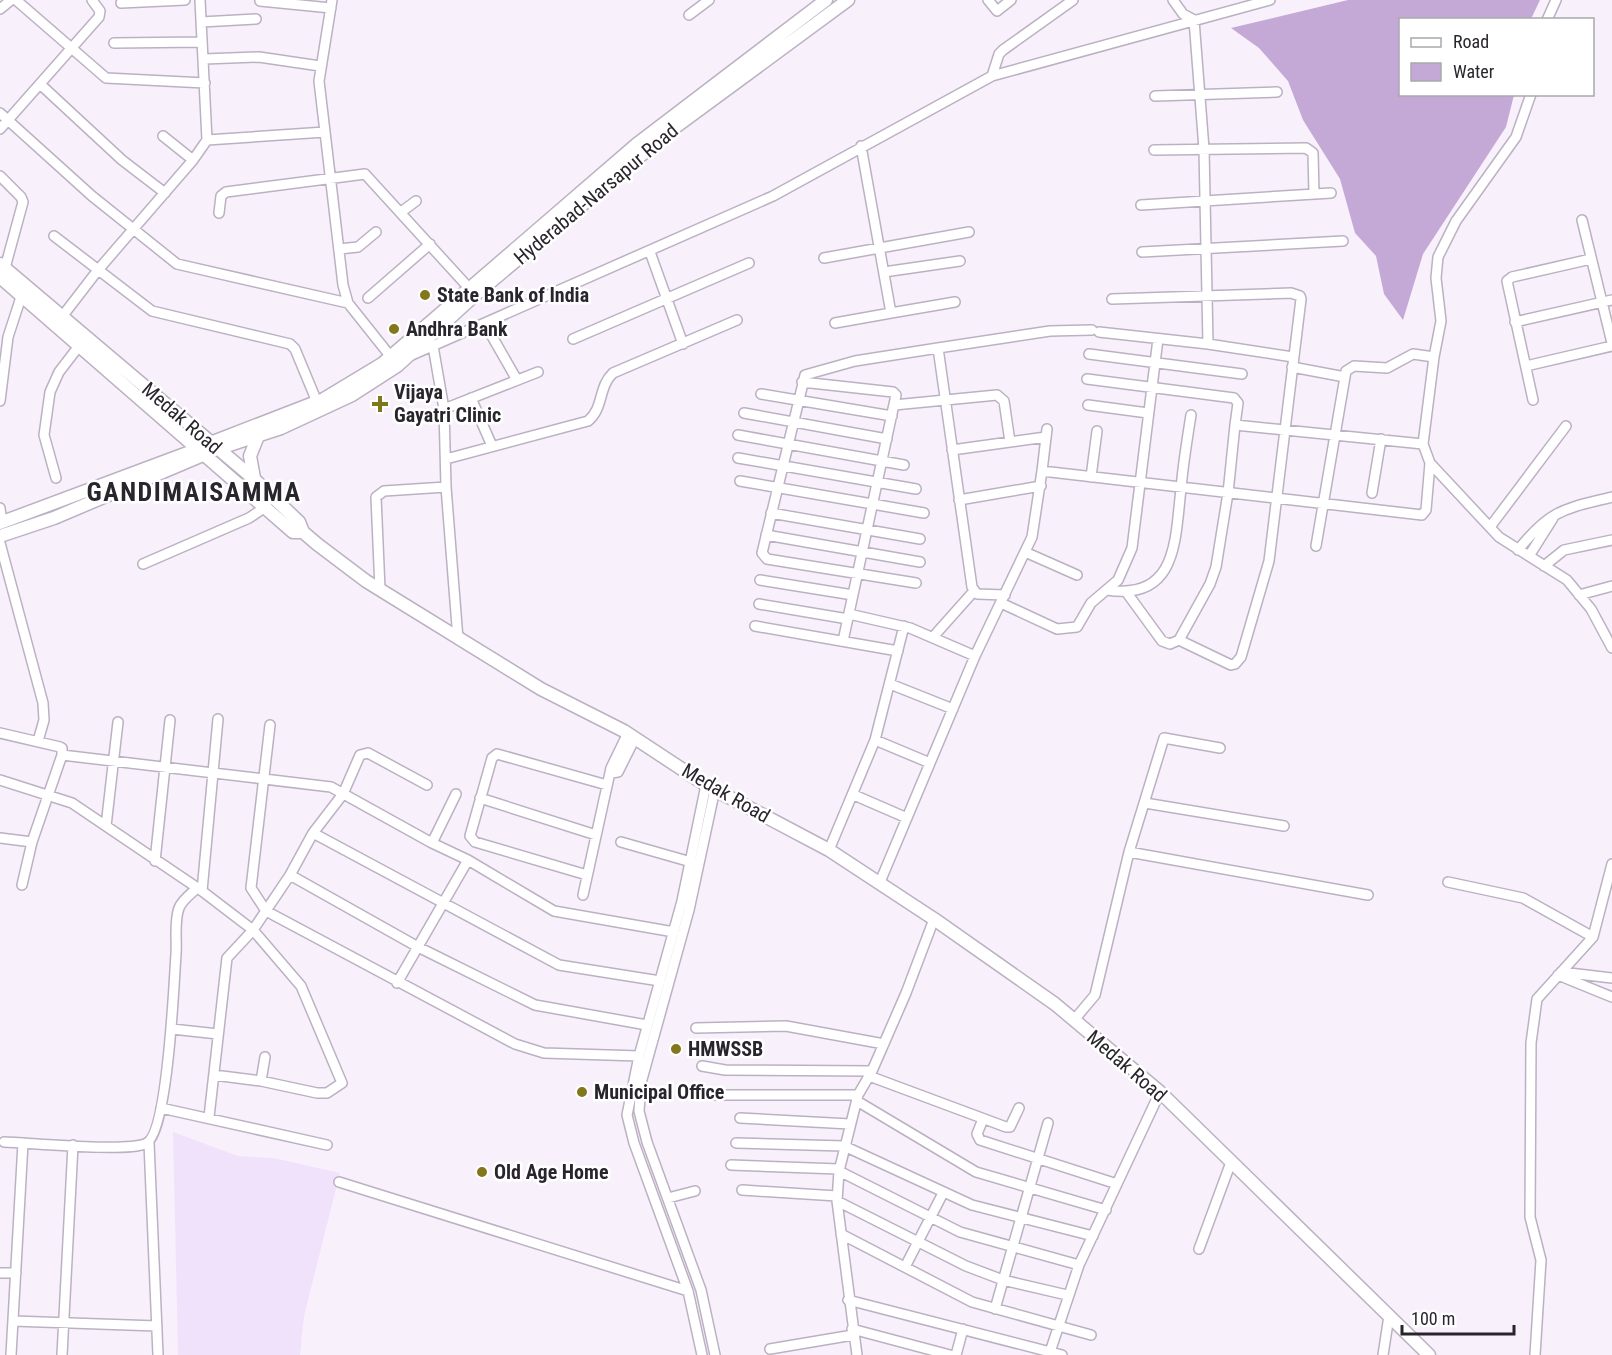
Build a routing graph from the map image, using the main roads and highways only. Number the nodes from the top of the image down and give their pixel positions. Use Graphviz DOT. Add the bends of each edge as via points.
graph roads {
  1 [pos="848,0"];
  2 [pos="818,2"];
  3 [pos="6,274"];
  4 [pos="258,436"];
  5 [pos="213,446"];
  6 [pos="201,451"];
  7 [pos="254,479"];
  8 [pos="1,523"];
  9 [pos="303,532"];
  10 [pos="0,536"];
  11 [pos="1429,1355"];
  1 -- 4 [label="main road, Hyderabad-Narsapur Road" via="637,158 396,366 320,412"];
  2 -- 5 [label="main road, Hyderabad-Narsapur Road" via="637,144 391,357 335,394"];
  3 -- 5 [label="main road, Medak Road"];
  3 -- 6 [label="main road" via="21,297"];
  4 -- 5 [label="main road, Hyderabad-Narsapur Road"];
  4 -- 7 [label="main road" via="250,456"];
  5 -- 6 [label="main road"];
  5 -- 7 [label="main road, Medak Road"];
  6 -- 8 [label="main road"];
  6 -- 9 [label="main road" via="293,532"];
  6 -- 10 [label="main road" via="54,518"];
  7 -- 9 [label="main road, Medak Road" via="299,522"];
  9 -- 11 [label="main road, Medak Road" via="380,589 458,639 541,689 631,735 710,787 829,850 880,882 1074,1020 1160,1092"];
}
